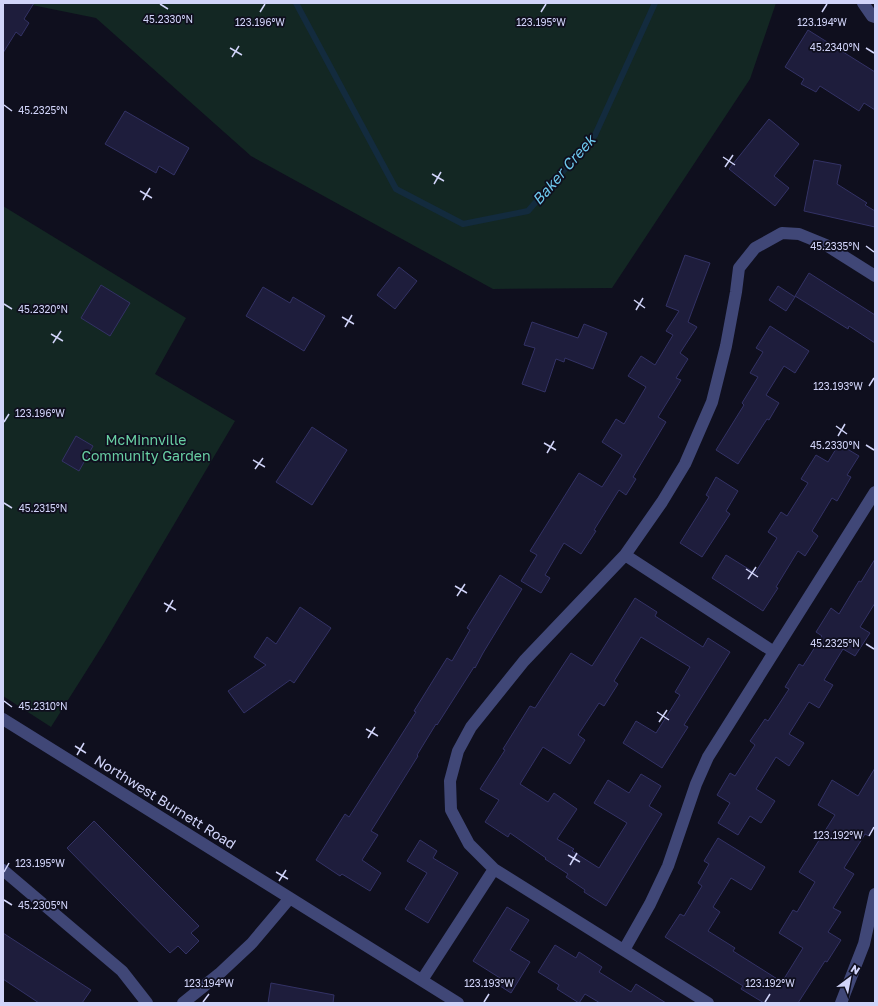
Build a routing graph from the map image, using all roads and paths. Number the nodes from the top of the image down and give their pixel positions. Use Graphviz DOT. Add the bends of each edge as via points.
graph roads {
  1 [pos="863,3"];
  2 [pos="875,18"];
  3 [pos="875,276"];
  4 [pos="875,492"];
  5 [pos="625,556"];
  6 [pos="774,652"];
  7 [pos="3,719"];
  8 [pos="494,868"];
  9 [pos="3,870"];
  10 [pos="875,894"];
  11 [pos="290,898"];
  12 [pos="624,950"];
  13 [pos="422,980"];
  14 [pos="147,1003"];
  15 [pos="183,1003"];
  16 [pos="458,1003"];
  17 [pos="708,1003"];
  18 [pos="841,1003"];
  1 -- 2 [label="street"];
  3 -- 5 [label="street" via="826,245 799,234 782,233 755,248 739,268 726,346 712,402 685,464"];
  4 -- 6 [label="street"];
  5 -- 6 [label="street"];
  5 -- 8 [label="street" via="524,661 471,727 458,751 450,781 451,810 469,844"];
  6 -- 12 [label="street" via="708,757 668,866"];
  7 -- 11 [label="street, Northwest Burnett Road"];
  8 -- 12 [label="street"];
  8 -- 13 [label="street"];
  9 -- 14 [label="street" via="122,971"];
  10 -- 18 [label="street" via="864,944"];
  11 -- 13 [label="street, Northwest Burnett Road"];
  11 -- 15 [label="street" via="252,943"];
  12 -- 17 [label="street"];
  13 -- 16 [label="street, Northwest Burnett Road"];
}
